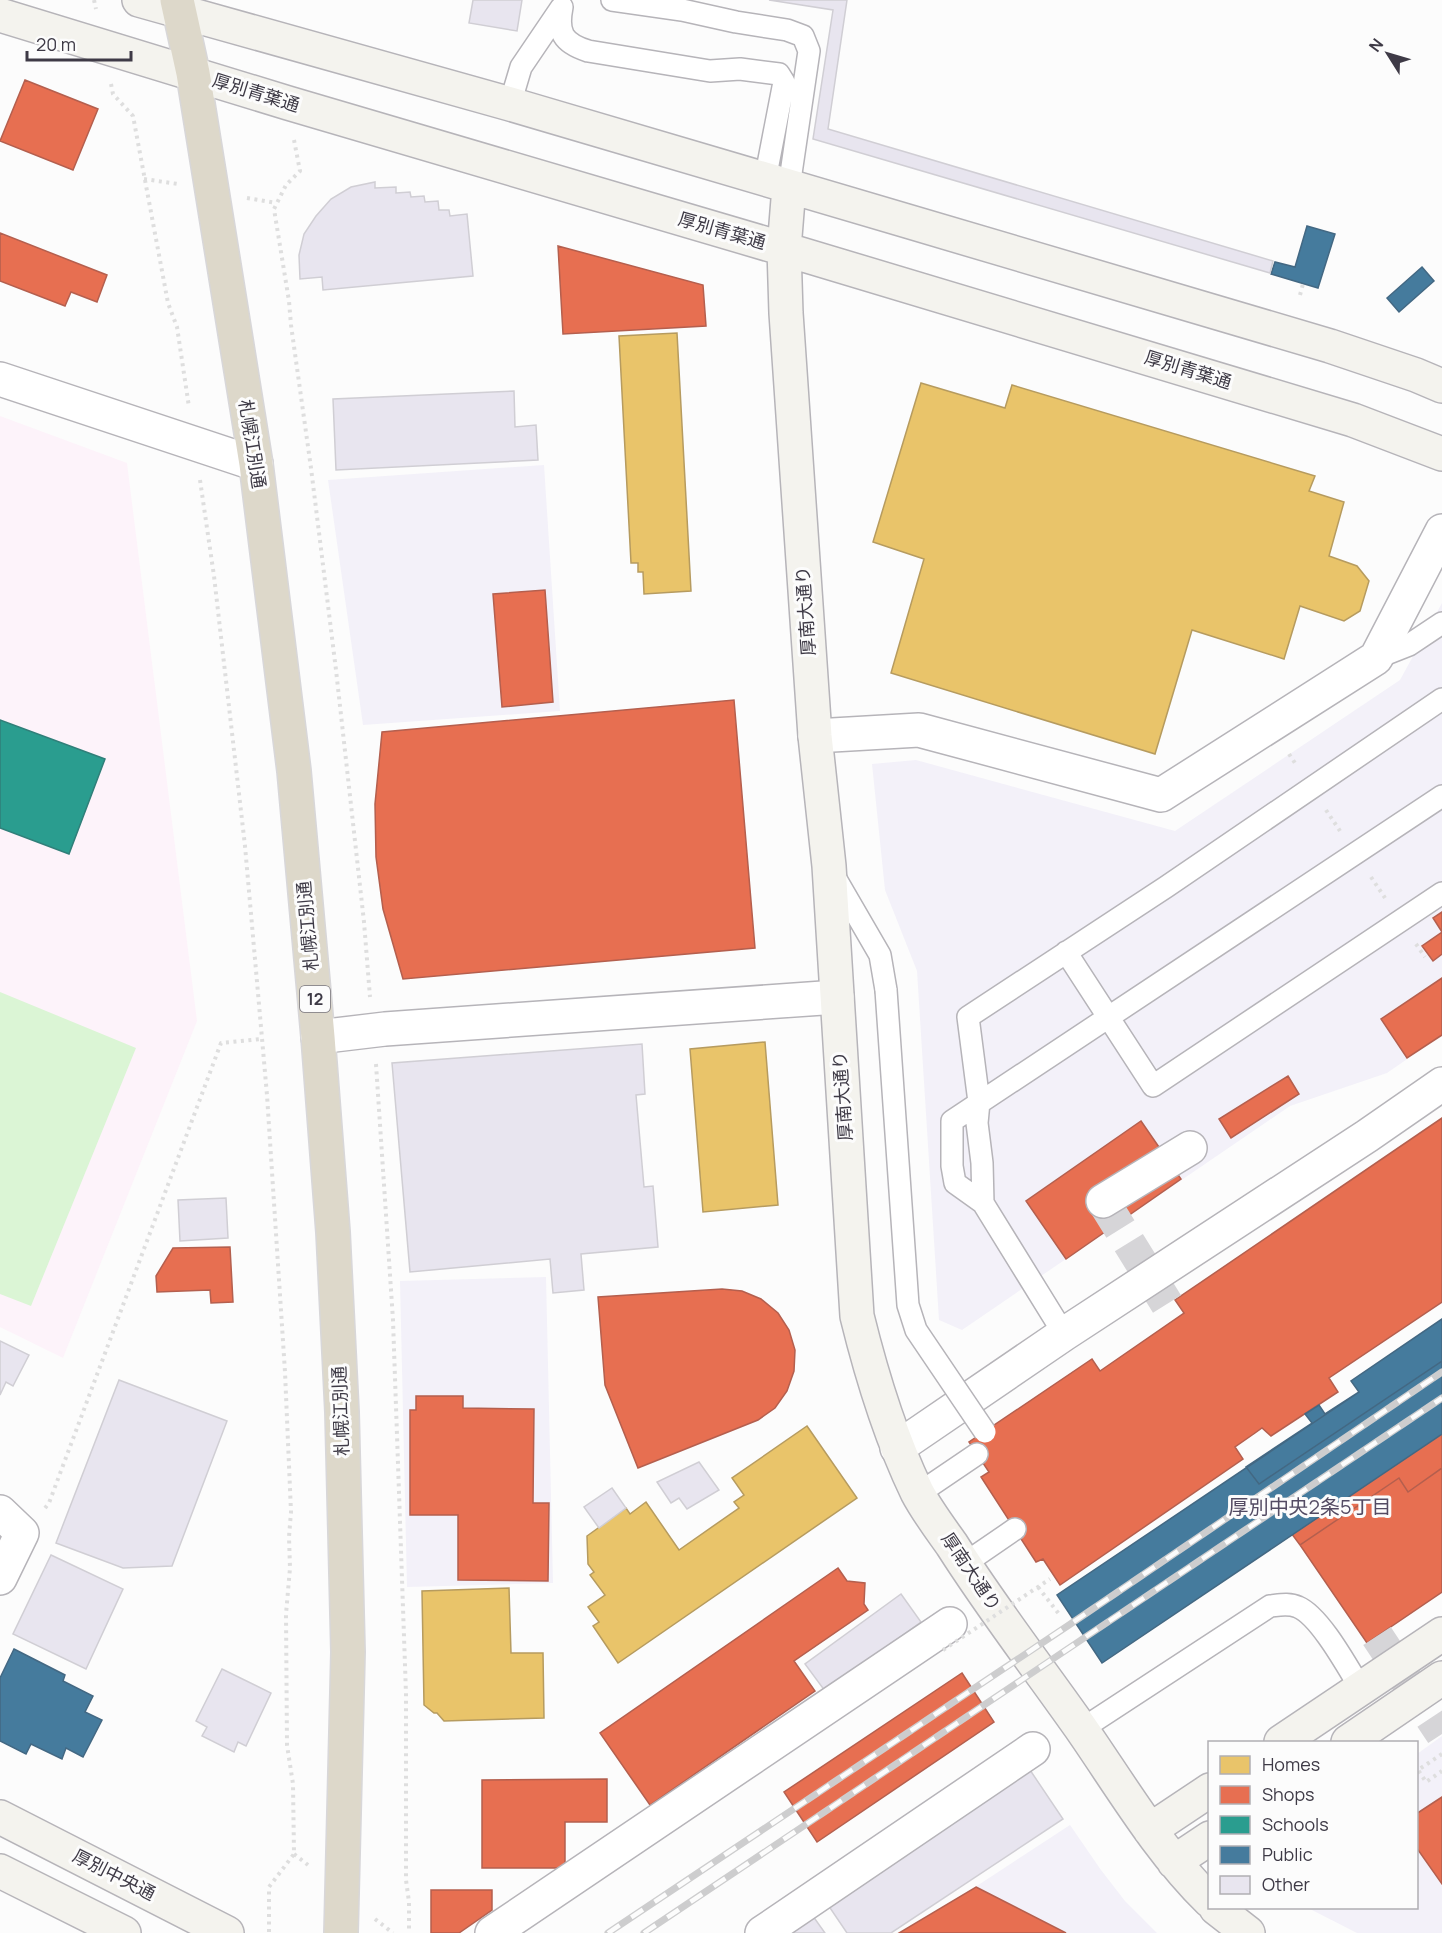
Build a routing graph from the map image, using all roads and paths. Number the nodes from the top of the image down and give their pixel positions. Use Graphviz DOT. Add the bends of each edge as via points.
graph roads {
  1 [pos="140,0"];
  2 [pos="612,0"];
  3 [pos="568,4"];
  4 [pos="178,5"];
  5 [pos="0,15"];
  6 [pos="193,73"];
  7 [pos="110,77"];
  8 [pos="510,104"];
  9 [pos="297,156"];
  10 [pos="144,179"];
  11 [pos="171,183"];
  12 [pos="777,183"];
  13 [pos="263,201"];
  14 [pos="276,203"];
  15 [pos="784,249"];
  16 [pos="1303,284"];
  17 [pos="1300,295"];
  18 [pos="0,379"];
  19 [pos="1442,386"];
  20 [pos="190,415"];
  21 [pos="1442,454"];
  22 [pos="256,464"];
  23 [pos="199,474"];
  24 [pos="1442,531"];
  25 [pos="1442,623"];
  26 [pos="1376,658"];
  27 [pos="1442,699"];
  28 [pos="815,736"];
  29 [pos="1442,796"];
  30 [pos="829,866"];
  31 [pos="1442,893"];
  32 [pos="1066,952"];
  33 [pos="837,997"];
  34 [pos="370,999"];
  35 [pos="1108,1018"];
  36 [pos="318,1037"];
  37 [pos="262,1039"];
  38 [pos="375,1057"];
  39 [pos="1442,1084"];
  40 [pos="980,1102"];
  41 [pos="1190,1148"];
  42 [pos="1103,1202"];
  43 [pos="983,1203"];
  44 [pos="1064,1334"];
  45 [pos="985,1432"];
  46 [pos="897,1448"];
  47 [pos="977,1454"];
  48 [pos="918,1494"];
  49 [pos="11,1523"];
  50 [pos="1015,1529"];
  51 [pos="964,1564"];
  52 [pos="0,1578"];
  53 [pos="1050,1579"];
  54 [pos="1038,1587"];
  55 [pos="1059,1614"];
  56 [pos="1442,1634"];
  57 [pos="947,1637"];
  58 [pos="1442,1678"];
  59 [pos="1361,1689"];
  60 [pos="1082,1730"];
  61 [pos="1284,1741"];
  62 [pos="1350,1741"];
  63 [pos="1033,1749"];
  64 [pos="1442,1754"];
  65 [pos="1442,1771"];
  66 [pos="1208,1792"];
  67 [pos="0,1817"];
  68 [pos="1150,1830"];
  69 [pos="1208,1839"];
  70 [pos="294,1854"];
  71 [pos="1174,1862"];
  72 [pos="309,1866"];
  73 [pos="0,1871"];
  74 [pos="1208,1900"];
  75 [pos="1217,1909"];
  76 [pos="124,1933"];
  77 [pos="227,1933"];
  78 [pos="269,1933"];
  79 [pos="340,1933"];
  80 [pos="409,1933"];
  81 [pos="492,1933"];
  82 [pos="762,1933"];
  83 [pos="1248,1933"];
  1 -- 4 [label="street"];
  2 -- 12 [label="lane" via="682,10 802,36 809,51"];
  3 -- 8 [label="lane" via="521,67"];
  3 -- 12 [label="lane" via="560,19 561,29 572,46 710,70 779,74 784,82"];
  4 -- 6 [label="highway, 札幌江別通 / 12"];
  4 -- 8 [label="street"];
  5 -- 6 [label="street, 厚別青葉通"];
  6 -- 15 [label="street, 厚別青葉通"];
  6 -- 22 [label="highway, 札幌江別通 / 12"];
  7 -- 10 [label="path" via="113,94 133,116"];
  8 -- 12 [label="street"];
  9 -- 14 [label="path" via="300,171"];
  10 -- 11 [label="path"];
  10 -- 20 [label="path" via="168,303 177,327"];
  12 -- 15 [label="street, 厚南大通り"];
  12 -- 19 [label="street" via="1330,346"];
  13 -- 14 [label="path"];
  14 -- 34 [label="path" via="336,670"];
  15 -- 21 [label="street, 厚別青葉通" via="1353,420"];
  15 -- 28 [label="street, 厚南大通り"];
  16 -- 17 [label="path"];
  18 -- 22 [label="street"];
  22 -- 36 [label="highway, 札幌江別通 / 12" via="294,771"];
  23 -- 37 [label="path" via="245,846"];
  24 -- 26 [label="street"];
  25 -- 26 [label="lane" via="1409,645"];
  26 -- 28 [label="street" via="1161,795 919,730"];
  27 -- 32 [label="lane"];
  28 -- 30 [label="street, 厚南大通り"];
  29 -- 35 [label="lane"];
  30 -- 33 [label="street, 厚南大通り"];
  30 -- 45 [label="lane, bridge" via="880,956 886,990 908,1305 916,1330"];
  31 -- 35 [label="lane" via="1153,1086"];
  32 -- 35 [label="lane"];
  32 -- 40 [label="lane" via="968,1017"];
  33 -- 36 [label="street"];
  33 -- 46 [label="street, 厚南大通り" via="857,1316"];
  35 -- 40 [label="lane"];
  36 -- 79 [label="highway, 札幌江別通 / 12" via="333,1232 344,1469 348,1652"];
  37 -- 49 [label="path" via="221,1043 49,1503"];
  37 -- 70 [label="path" via="279,1266 291,1512 286,1614 287,1745 293,1784"];
  38 -- 80 [label="path" via="393,1332 405,1659"];
  39 -- 44 [label="street"];
  40 -- 43 [label="lane" via="977,1123"];
  40 -- 43 [label="lane" via="952,1121 952,1166 955,1183"];
  41 -- 42 [label="street"];
  43 -- 44 [label="lane"];
  44 -- 46 [label="street"];
  46 -- 48 [label="street, 厚南大通り"];
  47 -- 48 [label="lane"];
  48 -- 51 [label="street, 厚南大通り"];
  49 -- 52 [label="street"];
  50 -- 51 [label="lane"];
  51 -- 60 [label="street, 厚南大通り"];
  53 -- 54 [label="path, bridge"];
  54 -- 55 [label="path"];
  54 -- 57 [label="path, bridge"];
  56 -- 59 [label="street"];
  57 -- 81 [label="street"];
  58 -- 62 [label="street"];
  59 -- 60 [label="lane" via="1309,1613 1287,1604 1270,1606"];
  59 -- 61 [label="street"];
  60 -- 68 [label="street, 厚南大通り"];
  63 -- 82 [label="street"];
  64 -- 65 [label="path" via="1418,1770 1426,1782"];
  66 -- 68 [label="street"];
  67 -- 77 [label="street, 厚別中央通"];
  68 -- 71 [label="street, 厚南大通り"];
  69 -- 71 [label="street"];
  70 -- 72 [label="path"];
  70 -- 78 [label="path" via="269,1887"];
  71 -- 74 [label="street, 厚南大通り"];
  73 -- 76 [label="street"];
  75 -- 83 [label="street"];
}
